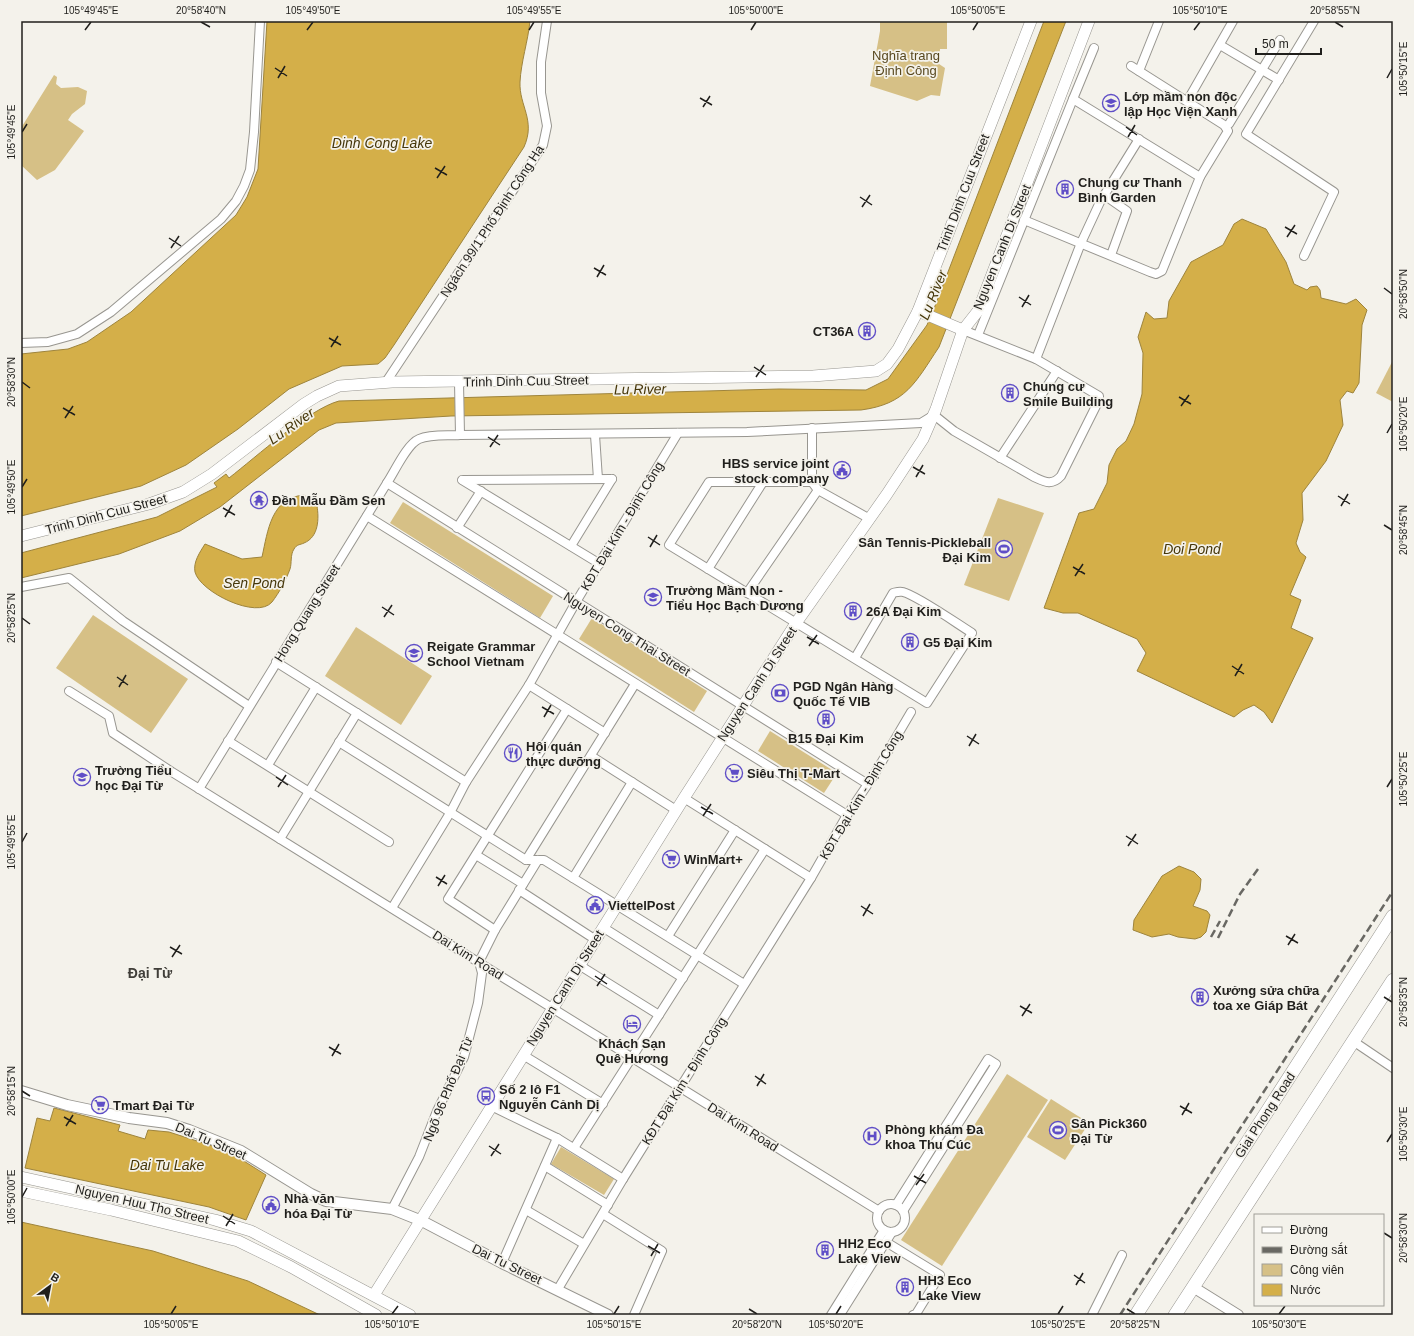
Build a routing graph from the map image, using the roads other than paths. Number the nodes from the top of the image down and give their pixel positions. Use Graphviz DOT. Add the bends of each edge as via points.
graph roads {
  1 [pos="260,21"];
  2 [pos="547,21"];
  3 [pos="1031,21"];
  4 [pos="1089,21"];
  5 [pos="1159,21"];
  6 [pos="1233,21"];
  7 [pos="1314,21"];
  8 [pos="1280,40"];
  9 [pos="1220,45"];
  10 [pos="1094,48"];
  11 [pos="1131,66"];
  12 [pos="1262,70"];
  13 [pos="1139,71"];
  14 [pos="1279,80"];
  15 [pos="1073,98"];
  16 [pos="1189,98"];
  17 [pos="1229,124"];
  18 [pos="1139,139"];
  19 [pos="1200,177"];
  20 [pos="1104,195"];
  21 [pos="1024,220"];
  22 [pos="1081,243"];
  23 [pos="1111,255"];
  24 [pos="1304,256"];
  25 [pos="922,313"];
  26 [pos="958,328"];
  27 [pos="978,335"];
  28 [pos="21,343"];
  29 [pos="1036,359"];
  30 [pos="1057,371"];
  31 [pos="386,382"];
  32 [pos="459,386"];
  33 [pos="934,415"];
  34 [pos="812,428"];
  35 [pos="678,433"];
  36 [pos="460,435"];
  37 [pos="595,435"];
  38 [pos="1000,458"];
  39 [pos="598,479"];
  40 [pos="763,482"];
  41 [pos="812,482"];
  42 [pos="388,483"];
  43 [pos="818,490"];
  44 [pos="481,491"];
  45 [pos="367,516"];
  46 [pos="870,519"];
  47 [pos="458,528"];
  48 [pos="21,536"];
  49 [pos="571,546"];
  50 [pos="600,564"];
  51 [pos="708,569"];
  52 [pos="21,587"];
  53 [pos="747,593"];
  54 [pos="576,602"];
  55 [pos="796,623"];
  56 [pos="557,635"];
  57 [pos="854,658"];
  58 [pos="276,662"];
  59 [pos="635,684"];
  60 [pos="529,685"];
  61 [pos="316,687"];
  62 [pos="69,691"];
  63 [pos="249,706"];
  64 [pos="743,706"];
  65 [pos="566,709"];
  66 [pos="911,712"];
  67 [pos="357,713"];
  68 [pos="605,733"];
  69 [pos="722,738"];
  70 [pos="228,741"];
  71 [pos="340,742"];
  72 [pos="591,756"];
  73 [pos="268,765"];
  74 [pos="466,782"];
  75 [pos="632,782"];
  76 [pos="866,783"];
  77 [pos="199,789"];
  78 [pos="309,791"];
  79 [pos="684,798"];
  80 [pos="676,810"];
  81 [pos="450,813"];
  82 [pos="847,815"];
  83 [pos="735,830"];
  84 [pos="487,836"];
  85 [pos="280,839"];
  86 [pos="389,842"];
  87 [pos="765,849"];
  88 [pos="476,855"];
  89 [pos="526,860"];
  90 [pos="538,860"];
  91 [pos="574,878"];
  92 [pos="811,878"];
  93 [pos="521,887"];
  94 [pos="618,905"];
  95 [pos="392,908"];
  96 [pos="1393,916"];
  97 [pos="604,928"];
  98 [pos="495,930"];
  99 [pos="668,936"];
  100 [pos="596,940"];
  101 [pos="698,955"];
  102 [pos="479,962"];
  103 [pos="579,965"];
  104 [pos="683,978"];
  105 [pos="1392,982"];
  106 [pos="744,984"];
  107 [pos="553,1008"];
  108 [pos="659,1015"];
  109 [pos="1353,1041"];
  110 [pos="523,1055"];
  111 [pos="632,1057"];
  112 [pos="1393,1068"];
  113 [pos="679,1087"];
  114 [pos="21,1091"];
  115 [pos="603,1104"];
  116 [pos="490,1106"];
  117 [pos="557,1138"];
  118 [pos="574,1148"];
  119 [pos="546,1166"];
  120 [pos="21,1177"];
  121 [pos="623,1179"];
  122 [pos="21,1191"];
  123 [pos="608,1205"];
  124 [pos="896,1205"];
  125 [pos="392,1209"];
  126 [pos="526,1210"];
  127 [pos="879,1211"];
  128 [pos="903,1211"];
  129 [pos="603,1214"];
  130 [pos="422,1221"];
  131 [pos="884,1230"];
  132 [pos="892,1232"];
  133 [pos="886,1242"];
  134 [pos="584,1244"];
  135 [pos="1122,1255"];
  136 [pos="502,1263"];
  137 [pos="1193,1287"];
  138 [pos="558,1289"];
  139 [pos="374,1295"];
  140 [pos="365,1309"];
  141 [pos="376,1315"];
  142 [pos="410,1315"];
  143 [pos="608,1315"];
  144 [pos="634,1315"];
  145 [pos="831,1315"];
  146 [pos="838,1315"];
  147 [pos="913,1315"];
  148 [pos="1092,1315"];
  149 [pos="1136,1315"];
  150 [pos="1175,1315"];
  151 [pos="1238,1315"];
  1 -- 28 [label="street" via="250,170 236,201 220,220 111,312 77,334 48,342"];
  2 -- 31 [label="street, Ngách 99/1 Phố Định Công Hạ" via="541,62 541,93 547,126 543,145"];
  3 -- 25 [label="main road, Trinh Dinh Cuu Street"];
  4 -- 26 [label="main road, Nguyen Canh Di Street" via="978,311"];
  5 -- 13 [label="street"];
  6 -- 9 [label="street"];
  7 -- 14 [label="street"];
  8 -- 12 [label="street"];
  9 -- 12 [label="street"];
  9 -- 16 [label="street"];
  10 -- 15 [label="street"];
  11 -- 13 [label="street"];
  12 -- 14 [label="street"];
  12 -- 17 [label="street"];
  13 -- 19 [label="street" via="1224,125 1228,131"];
  14 -- 24 [label="street" via="1246,134 1334,192"];
  15 -- 18 [label="street"];
  15 -- 21 [label="street"];
  18 -- 19 [label="street"];
  18 -- 20 [label="street"];
  19 -- 23 [label="street" via="1162,271 1156,274"];
  20 -- 22 [label="street"];
  20 -- 23 [label="street" via="1127,211"];
  21 -- 22 [label="street"];
  21 -- 27 [label="street"];
  22 -- 23 [label="street"];
  22 -- 29 [label="street"];
  25 -- 26 [label="main road"];
  25 -- 32 [label="main road, Trinh Dinh Cuu Street" via="887,364 876,371 813,376"];
  26 -- 27 [label="street"];
  26 -- 33 [label="main road, Nguyen Canh Di Street"];
  27 -- 29 [label="street"];
  29 -- 30 [label="street"];
  30 -- 38 [label="street"];
  30 -- 38 [label="street" via="1099,396 1061,476 1055,482 1047,483"];
  31 -- 32 [label="main road, Trinh Dinh Cuu Street"];
  31 -- 48 [label="main road, Trinh Dinh Cuu Street" via="339,386 317,396 212,474 183,492 149,504"];
  32 -- 36 [label="street"];
  33 -- 34 [label="street" via="921,423"];
  33 -- 38 [label="street" via="954,431"];
  33 -- 46 [label="main road, Nguyen Canh Di Street" via="923,439"];
  34 -- 35 [label="street"];
  34 -- 41 [label="street"];
  35 -- 37 [label="street"];
  35 -- 50 [label="street, KĐT Đại Kim - Định Công"];
  36 -- 37 [label="street"];
  36 -- 42 [label="street, Hong Quang Street" via="432,436 418,440 411,445"];
  37 -- 39 [label="street"];
  39 -- 44 [label="street" via="462,480"];
  39 -- 49 [label="street" via="612,479"];
  40 -- 41 [label="street"];
  40 -- 51 [label="street"];
  40 -- 51 [label="street" via="709,482 669,545"];
  41 -- 43 [label="street"];
  42 -- 45 [label="street, Hong Quang Street"];
  42 -- 47 [label="street, Nguyen Cong Thai Street"];
  43 -- 46 [label="street"];
  43 -- 53 [label="street"];
  44 -- 47 [label="street"];
  44 -- 49 [label="street"];
  45 -- 56 [label="street"];
  45 -- 58 [label="street, Hong Quang Street"];
  46 -- 55 [label="main road, Nguyen Canh Di Street"];
  47 -- 54 [label="street, Nguyen Cong Thai Street"];
  49 -- 50 [label="street"];
  50 -- 54 [label="street, KĐT Đại Kim - Định Công"];
  51 -- 53 [label="street"];
  52 -- 63 [label="street" via="69,578 123,621"];
  53 -- 55 [label="street"];
  54 -- 56 [label="street, KĐT Đại Kim - Định Công"];
  54 -- 64 [label="street, Nguyen Cong Thai Street"];
  55 -- 57 [label="street"];
  55 -- 64 [label="main road, Nguyen Canh Di Street"];
  56 -- 59 [label="street"];
  56 -- 60 [label="street, KĐT Đại Kim - Định Công"];
  57 -- 57 [label="street" via="927,703 972,633 904,592 897,592 893,593"];
  58 -- 61 [label="street"];
  58 -- 63 [label="street, Hong Quang Street"];
  59 -- 68 [label="street"];
  59 -- 69 [label="street"];
  60 -- 65 [label="street"];
  60 -- 74 [label="street, KĐT Đại Kim - Định Công"];
  61 -- 67 [label="street"];
  61 -- 73 [label="street"];
  62 -- 77 [label="street, Dai Kim Road" via="109,716 113,733"];
  63 -- 70 [label="street, Hong Quang Street"];
  64 -- 69 [label="main road, Nguyen Canh Di Street"];
  64 -- 76 [label="street, Nguyen Cong Thai Street"];
  65 -- 68 [label="street"];
  65 -- 84 [label="street"];
  66 -- 76 [label="street, KĐT Đại Kim - Định Công"];
  67 -- 71 [label="street"];
  67 -- 74 [label="street"];
  68 -- 72 [label="street"];
  69 -- 79 [label="main road, Nguyen Canh Di Street"];
  69 -- 82 [label="street"];
  70 -- 73 [label="street"];
  70 -- 77 [label="street, Hong Quang Street"];
  71 -- 78 [label="street"];
  71 -- 81 [label="street"];
  72 -- 75 [label="street"];
  72 -- 89 [label="street"];
  73 -- 78 [label="street"];
  74 -- 81 [label="street, KĐT Đại Kim - Định Công"];
  75 -- 80 [label="street"];
  75 -- 91 [label="street"];
  76 -- 82 [label="street, KĐT Đại Kim - Định Công"];
  77 -- 85 [label="street, Dai Kim Road"];
  78 -- 85 [label="street"];
  78 -- 86 [label="street"];
  79 -- 80 [label="main road, Nguyen Canh Di Street"];
  79 -- 83 [label="street"];
  80 -- 94 [label="main road, Nguyen Canh Di Street"];
  81 -- 84 [label="street"];
  81 -- 95 [label="street, KĐT Đại Kim - Định Công"];
  82 -- 92 [label="street, KĐT Đại Kim - Định Công"];
  83 -- 87 [label="street"];
  83 -- 99 [label="street"];
  84 -- 88 [label="street"];
  84 -- 89 [label="street"];
  85 -- 95 [label="street, Dai Kim Road"];
  87 -- 92 [label="street"];
  87 -- 101 [label="street"];
  88 -- 93 [label="street"];
  88 -- 98 [label="street" via="448,899"];
  89 -- 90 [label="street"];
  90 -- 91 [label="street" via="544,860"];
  90 -- 93 [label="street"];
  91 -- 94 [label="street"];
  92 -- 106 [label="street, KĐT Đại Kim - Định Công"];
  93 -- 98 [label="street"];
  93 -- 100 [label="street"];
  94 -- 97 [label="main road, Nguyen Canh Di Street"];
  94 -- 99 [label="street"];
  95 -- 102 [label="street, Dai Kim Road"];
  96 -- 149 [label="main road, Giai Phong Road"];
  97 -- 100 [label="main road, Nguyen Canh Di Street"];
  97 -- 104 [label="street"];
  98 -- 102 [label="street"];
  99 -- 101 [label="street"];
  100 -- 103 [label="main road, Nguyen Canh Di Street"];
  101 -- 104 [label="street"];
  101 -- 106 [label="street"];
  102 -- 107 [label="street, Dai Kim Road"];
  102 -- 125 [label="street, Ngõ 96 Phố Đại Từ" via="482,973 478,1003 464,1057 437,1111 419,1157"];
  103 -- 107 [label="main road, Nguyen Canh Di Street"];
  103 -- 108 [label="street"];
  104 -- 108 [label="street"];
  105 -- 109 [label="main road"];
  106 -- 113 [label="street, KĐT Đại Kim - Định Công"];
  107 -- 110 [label="main road, Nguyen Canh Di Street"];
  107 -- 111 [label="street, Dai Kim Road"];
  108 -- 111 [label="street"];
  109 -- 112 [label="street"];
  109 -- 137 [label="main road"];
  110 -- 115 [label="street"];
  110 -- 116 [label="main road, Nguyen Canh Di Street"];
  111 -- 113 [label="street, Dai Kim Road"];
  111 -- 115 [label="street"];
  113 -- 121 [label="street, KĐT Đại Kim - Định Công"];
  113 -- 127 [label="street, Dai Kim Road"];
  114 -- 125 [label="street, Dai Tu Street" via="104,1114 167,1123 241,1151 326,1201"];
  115 -- 118 [label="street"];
  116 -- 117 [label="street"];
  116 -- 130 [label="main road, Nguyen Canh Di Street"];
  117 -- 118 [label="street"];
  117 -- 119 [label="street"];
  118 -- 121 [label="street"];
  119 -- 123 [label="street"];
  119 -- 126 [label="street"];
  120 -- 139 [label="main road, Nguyen Huu Tho Street" via="200,1216 251,1231"];
  121 -- 123 [label="street, KĐT Đại Kim - Định Công"];
  122 -- 140 [label="main road, Nguyen Huu Tho Street" via="238,1241 273,1257"];
  123 -- 129 [label="street, KĐT Đại Kim - Định Công"];
  124 -- 127 [label="street" via="884,1205"];
  124 -- 128 [label="street"];
  124 -- 128 [label="street" via="992,1061"];
  125 -- 130 [label="street, Dai Tu Street"];
  126 -- 134 [label="street"];
  126 -- 136 [label="street"];
  127 -- 131 [label="street" via="877,1219"];
  128 -- 132 [label="street" via="904,1225"];
  129 -- 134 [label="street, KĐT Đại Kim - Định Công"];
  129 -- 144 [label="street" via="662,1251"];
  130 -- 136 [label="street, Dai Tu Street"];
  130 -- 139 [label="main road, Nguyen Canh Di Street"];
  131 -- 132 [label="street"];
  131 -- 145 [label="street"];
  132 -- 133 [label="street"];
  133 -- 146 [label="street"];
  133 -- 147 [label="street" via="940,1275"];
  134 -- 138 [label="street, KĐT Đại Kim - Định Công"];
  135 -- 148 [label="street"];
  136 -- 138 [label="street, Dai Tu Street"];
  137 -- 150 [label="main road"];
  137 -- 151 [label="street"];
  138 -- 143 [label="street, Dai Tu Street"];
  139 -- 140 [label="street"];
  139 -- 142 [label="main road, Nguyen Huu Tho Street"];
  140 -- 141 [label="main road, Nguyen Huu Tho Street"];
}
